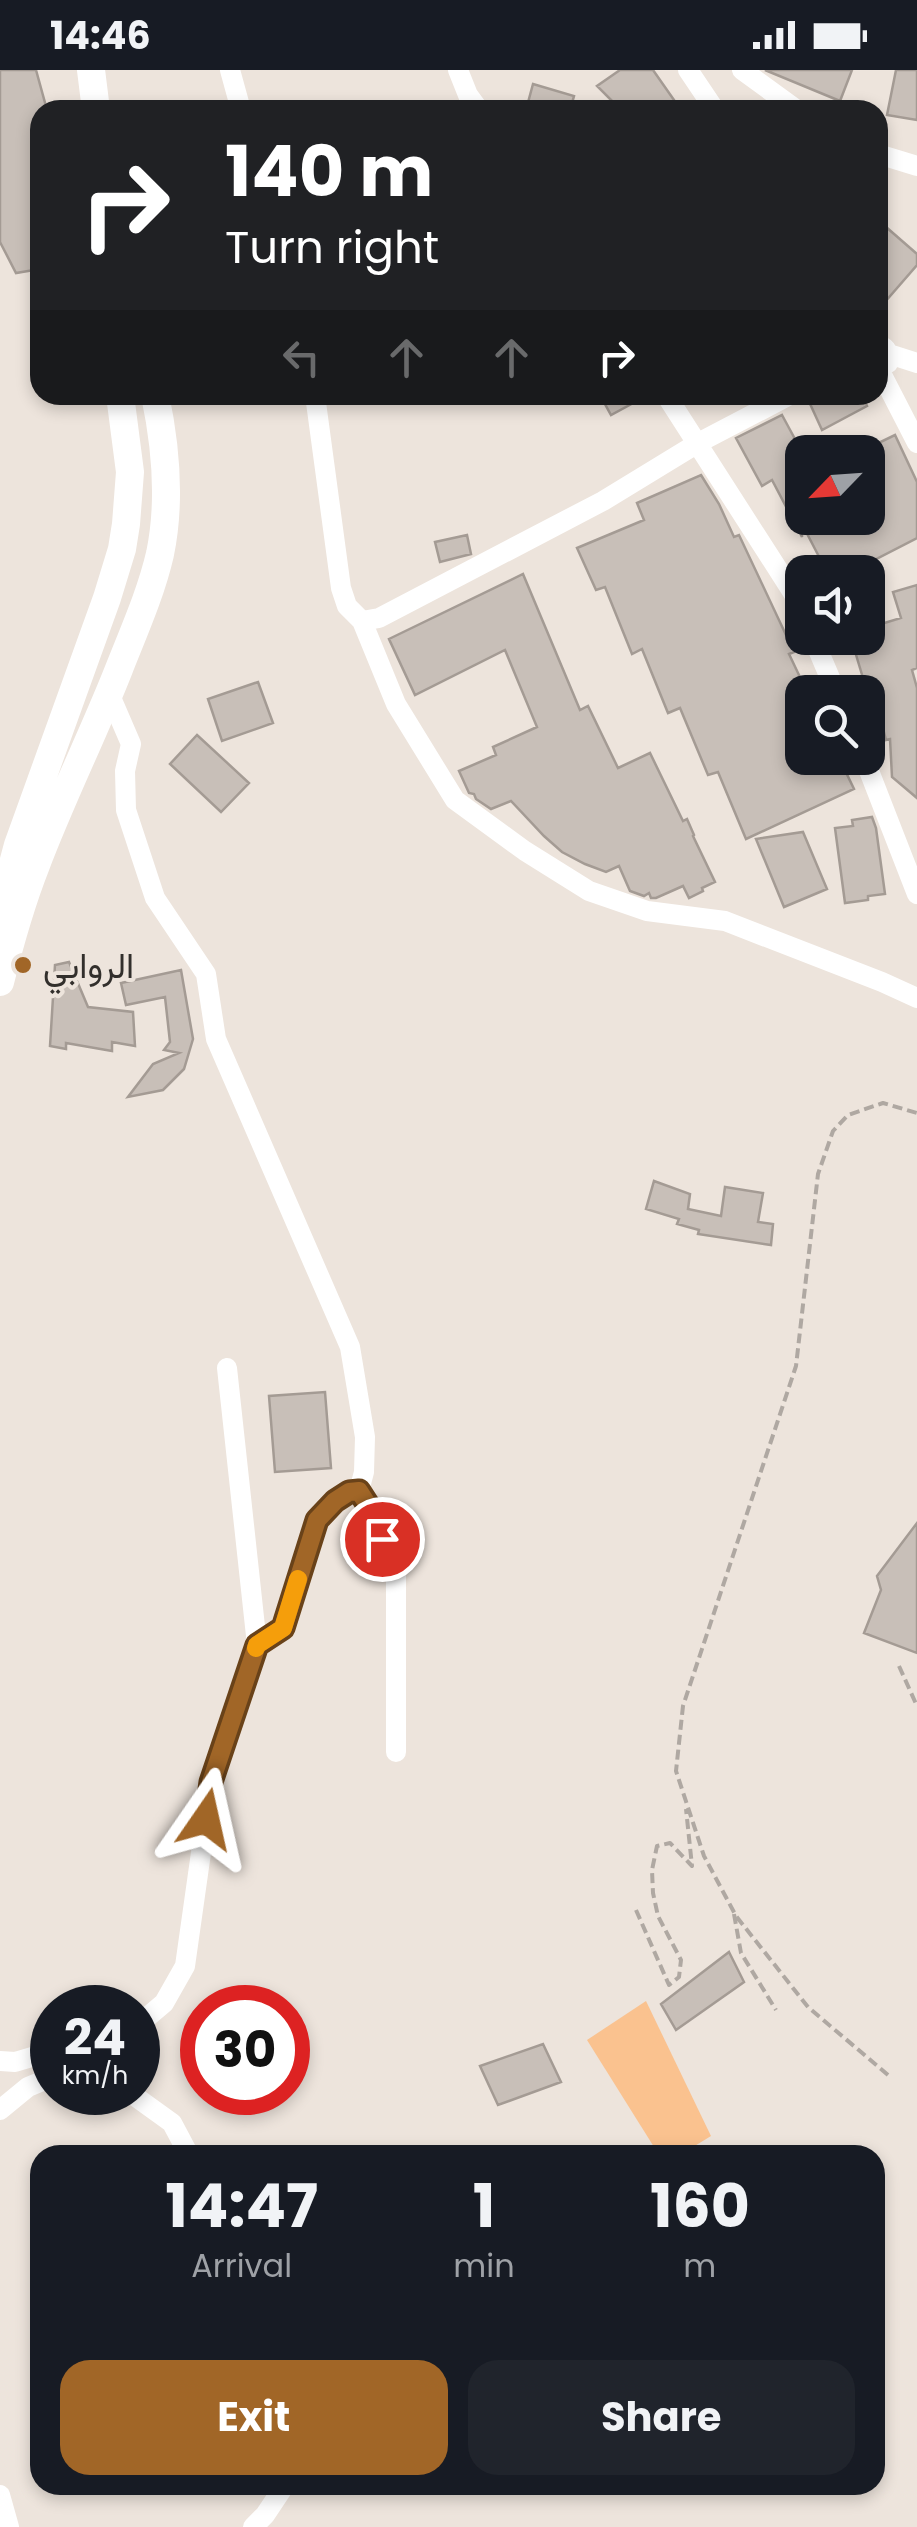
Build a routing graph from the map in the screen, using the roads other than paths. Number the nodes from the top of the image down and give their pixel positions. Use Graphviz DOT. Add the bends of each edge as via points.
graph roads {
  1 [pos="90,70"];
  2 [pos="230,70"];
  3 [pos="458,70"];
  4 [pos="688,70"];
  5 [pos="742,70"];
  6 [pos="94,100"];
  7 [pos="238,100"];
  8 [pos="472,100"];
  9 [pos="708,100"];
  10 [pos="783,100"];
  11 [pos="888,157"];
  12 [pos="917,166"];
  13 [pos="888,360"];
  14 [pos="917,363"];
  15 [pos="888,375"];
  16 [pos="122,405"];
  17 [pos="157,405"];
  18 [pos="316,405"];
  19 [pos="673,405"];
  20 [pos="771,405"];
  21 [pos="698,443"];
  22 [pos="917,443"];
  23 [pos="785,580"];
  24 [pos="362,621"];
  25 [pos="109,693"];
  26 [pos="871,775"];
  27 [pos="917,894"];
  28 [pos="0,932"];
  29 [pos="0,982"];
  30 [pos="917,998"];
  31 [pos="227,1368"];
  32 [pos="359,1491"];
  33 [pos="257,1645"];
  34 [pos="396,1752"];
  35 [pos="160,2006"];
  36 [pos="30,2057"];
  37 [pos="0,2062"];
  38 [pos="30,2086"];
  39 [pos="0,2110"];
  40 [pos="160,2114"];
  41 [pos="183,2145"];
  42 [pos="278,2495"];
  43 [pos="0,2496"];
  44 [pos="9,2527"];
  45 [pos="254,2527"];
  1 -- 6 [label="main road"];
  2 -- 7 [label="street"];
  3 -- 8 [label="street"];
  4 -- 9 [label="street"];
  5 -- 10 [label="street"];
  11 -- 12 [label="street"];
  13 -- 14 [label="street"];
  15 -- 22 [label="street"];
  16 -- 28 [label="main road" via="130,472 122,549 18,845"];
  17 -- 25 [label="main road" via="166,490 160,554"];
  18 -- 24 [label="street" via="341,588"];
  19 -- 21 [label="street"];
  20 -- 21 [label="street"];
  21 -- 23 [label="street"];
  21 -- 24 [label="street" via="603,501"];
  24 -- 30 [label="street" via="396,704 455,800 525,851 589,891 647,911 726,921"];
  25 -- 29 [label="main road" via="34,868"];
  25 -- 32 [label="street" via="131,744 126,810 156,898 206,974 216,1039 350,1347 365,1437"];
  26 -- 27 [label="street"];
  31 -- 33 [label="street"];
  32 -- 33 [label="street" via="335,1501 317,1520 283,1628"];
  32 -- 34 [label="street" via="396,1573"];
  33 -- 35 [label="street" via="211,1782 185,1966"];
  36 -- 37 [label="street"];
  38 -- 39 [label="street"];
  40 -- 41 [label="street"];
  42 -- 45 [label="street"];
  43 -- 44 [label="street"];
}
